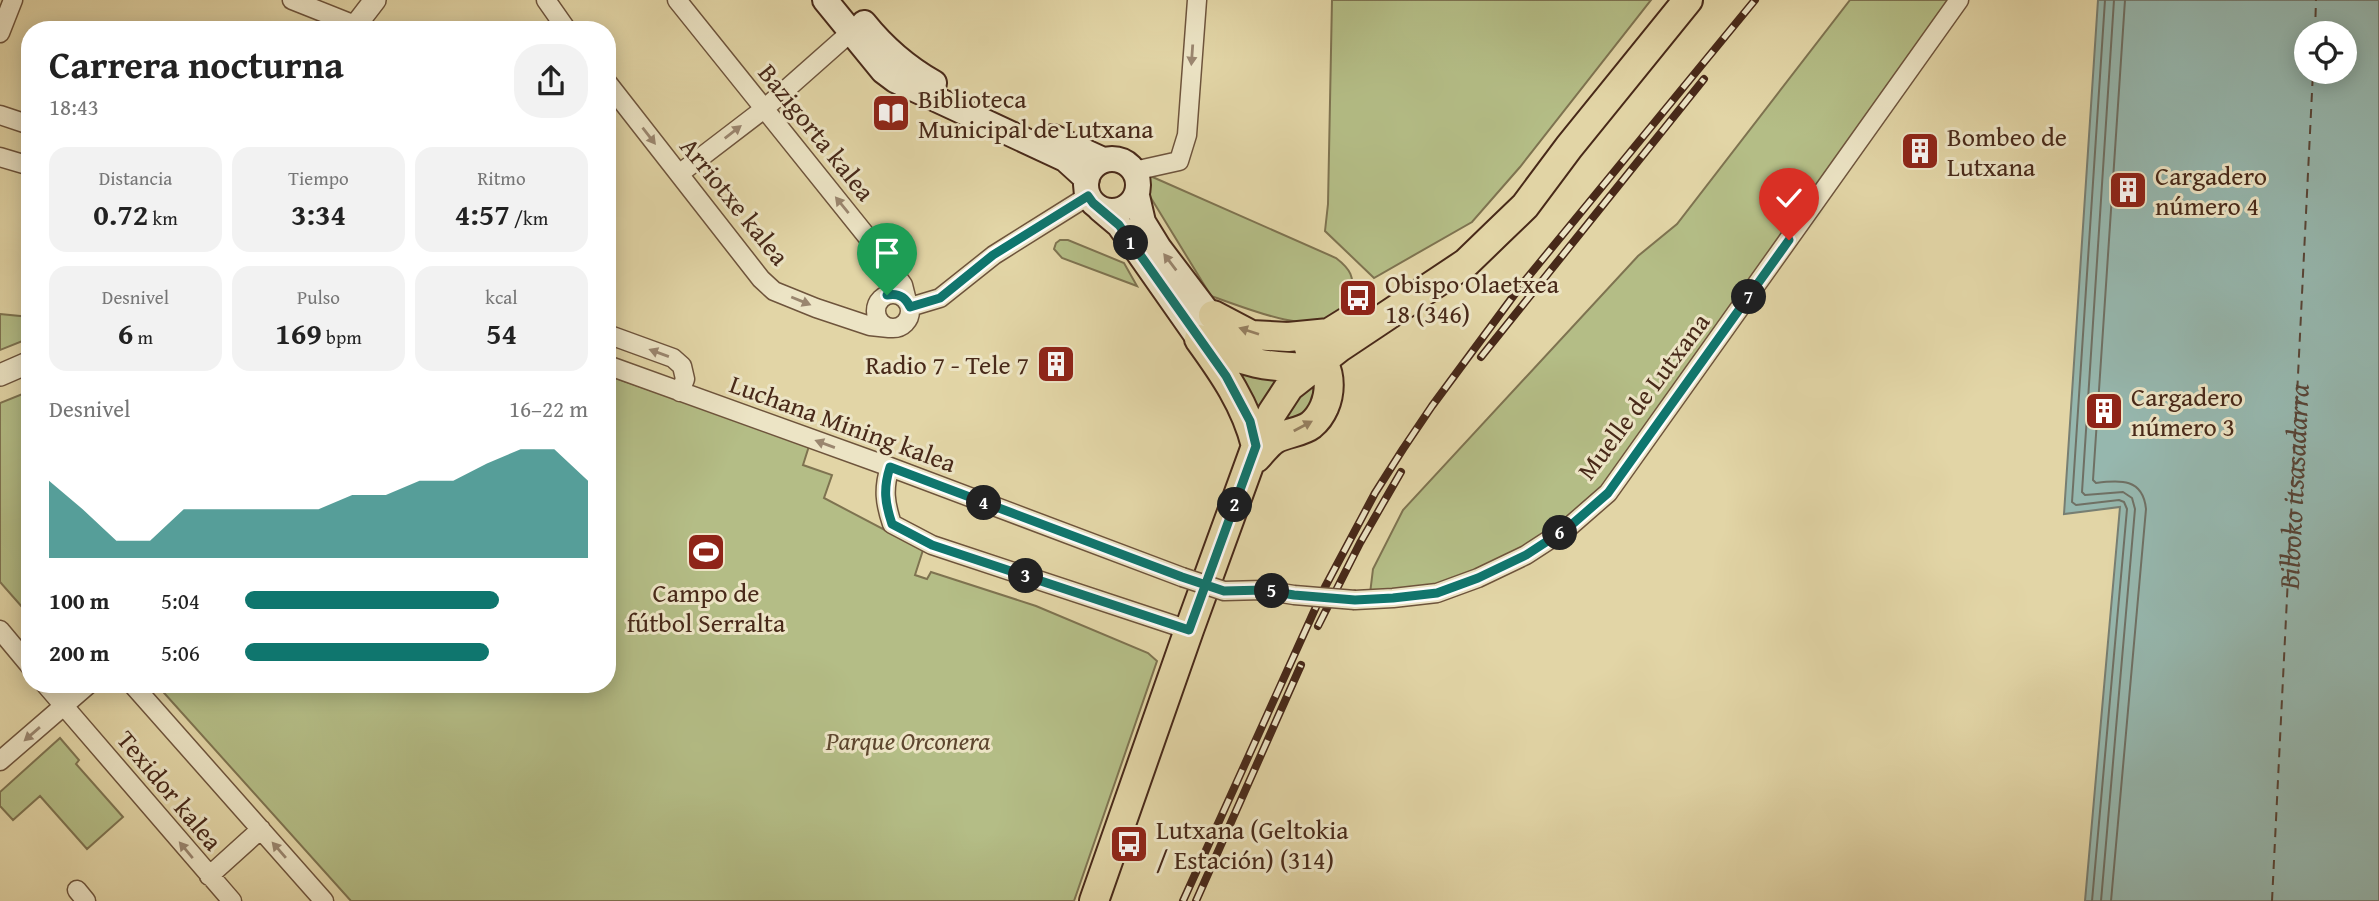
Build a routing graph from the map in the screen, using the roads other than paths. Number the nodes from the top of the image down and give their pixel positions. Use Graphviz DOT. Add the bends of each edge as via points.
graph roads {
  1 [pos="13,0"];
  2 [pos="292,0"];
  3 [pos="374,0"];
  4 [pos="546,0"];
  5 [pos="677,0"];
  6 [pos="825,0"];
  7 [pos="846,0"];
  8 [pos="1196,0"];
  9 [pos="1688,0"];
  10 [pos="1959,0"];
  11 [pos="338,21"];
  12 [pos="359,21"];
  13 [pos="560,21"];
  14 [pos="857,27"];
  15 [pos="0,33"];
  16 [pos="616,94"];
  17 [pos="764,108"];
  18 [pos="0,115"];
  19 [pos="21,122"];
  20 [pos="0,157"];
  21 [pos="1103,160"];
  22 [pos="21,163"];
  23 [pos="1146,169"];
  24 [pos="679,174"];
  25 [pos="1092,195"];
  26 [pos="1136,196"];
  27 [pos="909,304"];
  28 [pos="1206,327"];
  29 [pos="889,328"];
  30 [pos="616,337"];
  31 [pos="1309,353"];
  32 [pos="21,366"];
  33 [pos="616,369"];
  34 [pos="0,375"];
  35 [pos="680,392"];
  36 [pos="1253,456"];
  37 [pos="890,467"];
  38 [pos="1224,591"];
  39 [pos="0,630"];
  40 [pos="1189,630"];
  41 [pos="21,655"];
  42 [pos="52,693"];
  43 [pos="78,693"];
  44 [pos="140,693"];
  45 [pos="63,706"];
  46 [pos="0,761"];
  47 [pos="261,829"];
  48 [pos="209,876"];
  49 [pos="232,901"];
  50 [pos="324,901"];
  51 [pos="1094,901"];
  1 -- 15 [label="street"];
  2 -- 11 [label="street"];
  3 -- 12 [label="street"];
  4 -- 13 [label="street"];
  5 -- 17 [label="street, Bazigorta kalea"];
  6 -- 14 [label="main road"];
  7 -- 14 [label="main road"];
  8 -- 23 [label="street, one-way" via="1187,135 1179,161"];
  9 -- 31 [label="main road" via="1525,206"];
  10 -- 38 [label="street, Muelle de Lutxana, bridge" via="1608,493 1569,527 1526,555 1437,593 1355,600 1264,590"];
  14 -- 17 [label="street"];
  14 -- 21 [label="main road" via="935,83"];
  14 -- 25 [label="main road" via="883,71 895,80 1065,159"];
  16 -- 24 [label="street, Arriotxe kalea, one-way"];
  24 -- 17 [label="street, one-way"];
  27 -- 17 [label="street, Bazigorta kalea, one-way" via="903,285 881,254"];
  18 -- 19 [label="street"];
  20 -- 22 [label="street"];
  21 -- 23 [label="main road" via="1121,160"];
  21 -- 25 [label="main road" via="1096,164"];
  23 -- 26 [label="main road"];
  24 -- 29 [label="street, Arriotxe kalea, one-way" via="774,290 870,326"];
  25 -- 26 [label="main road" via="1117,211"];
  25 -- 27 [label="street" via="993,255 940,298"];
  25 -- 28 [label="main road"];
  28 -- 26 [label="main road, one-way" via="1206,310 1143,222"];
  27 -- 29 [label="street" via="905,323"];
  27 -- 29 [label="street" via="892,294 882,297 875,312 879,322"];
  28 -- 31 [label="main road" via="1228,355 1270,367"];
  28 -- 36 [label="main road" via="1250,421"];
  35 -- 30 [label="street, one-way" via="685,379 682,366 673,358"];
  31 -- 36 [label="main road" via="1266,408"];
  36 -- 31 [label="main road, one-way" via="1272,440 1311,425 1323,408 1329,375"];
  32 -- 34 [label="street"];
  33 -- 35 [label="street, Luchana Mining kalea"];
  37 -- 35 [label="street, Luchana Mining kalea, one-way"];
  36 -- 40 [label="main road"];
  37 -- 38 [label="street, Luchana Mining kalea, bridge"];
  37 -- 40 [label="street" via="885,503 892,524 912,535"];
  39 -- 41 [label="street"];
  40 -- 51 [label="main road"];
  42 -- 45 [label="street, Texidor kalea"];
  43 -- 45 [label="street"];
  44 -- 47 [label="street, Texidor kalea"];
  45 -- 46 [label="street, one-way"];
  48 -- 45 [label="street, Texidor kalea, one-way"];
  47 -- 48 [label="street, Texidor kalea"];
  50 -- 47 [label="street, Texidor kalea, one-way"];
  48 -- 49 [label="street, Texidor kalea"];
}
